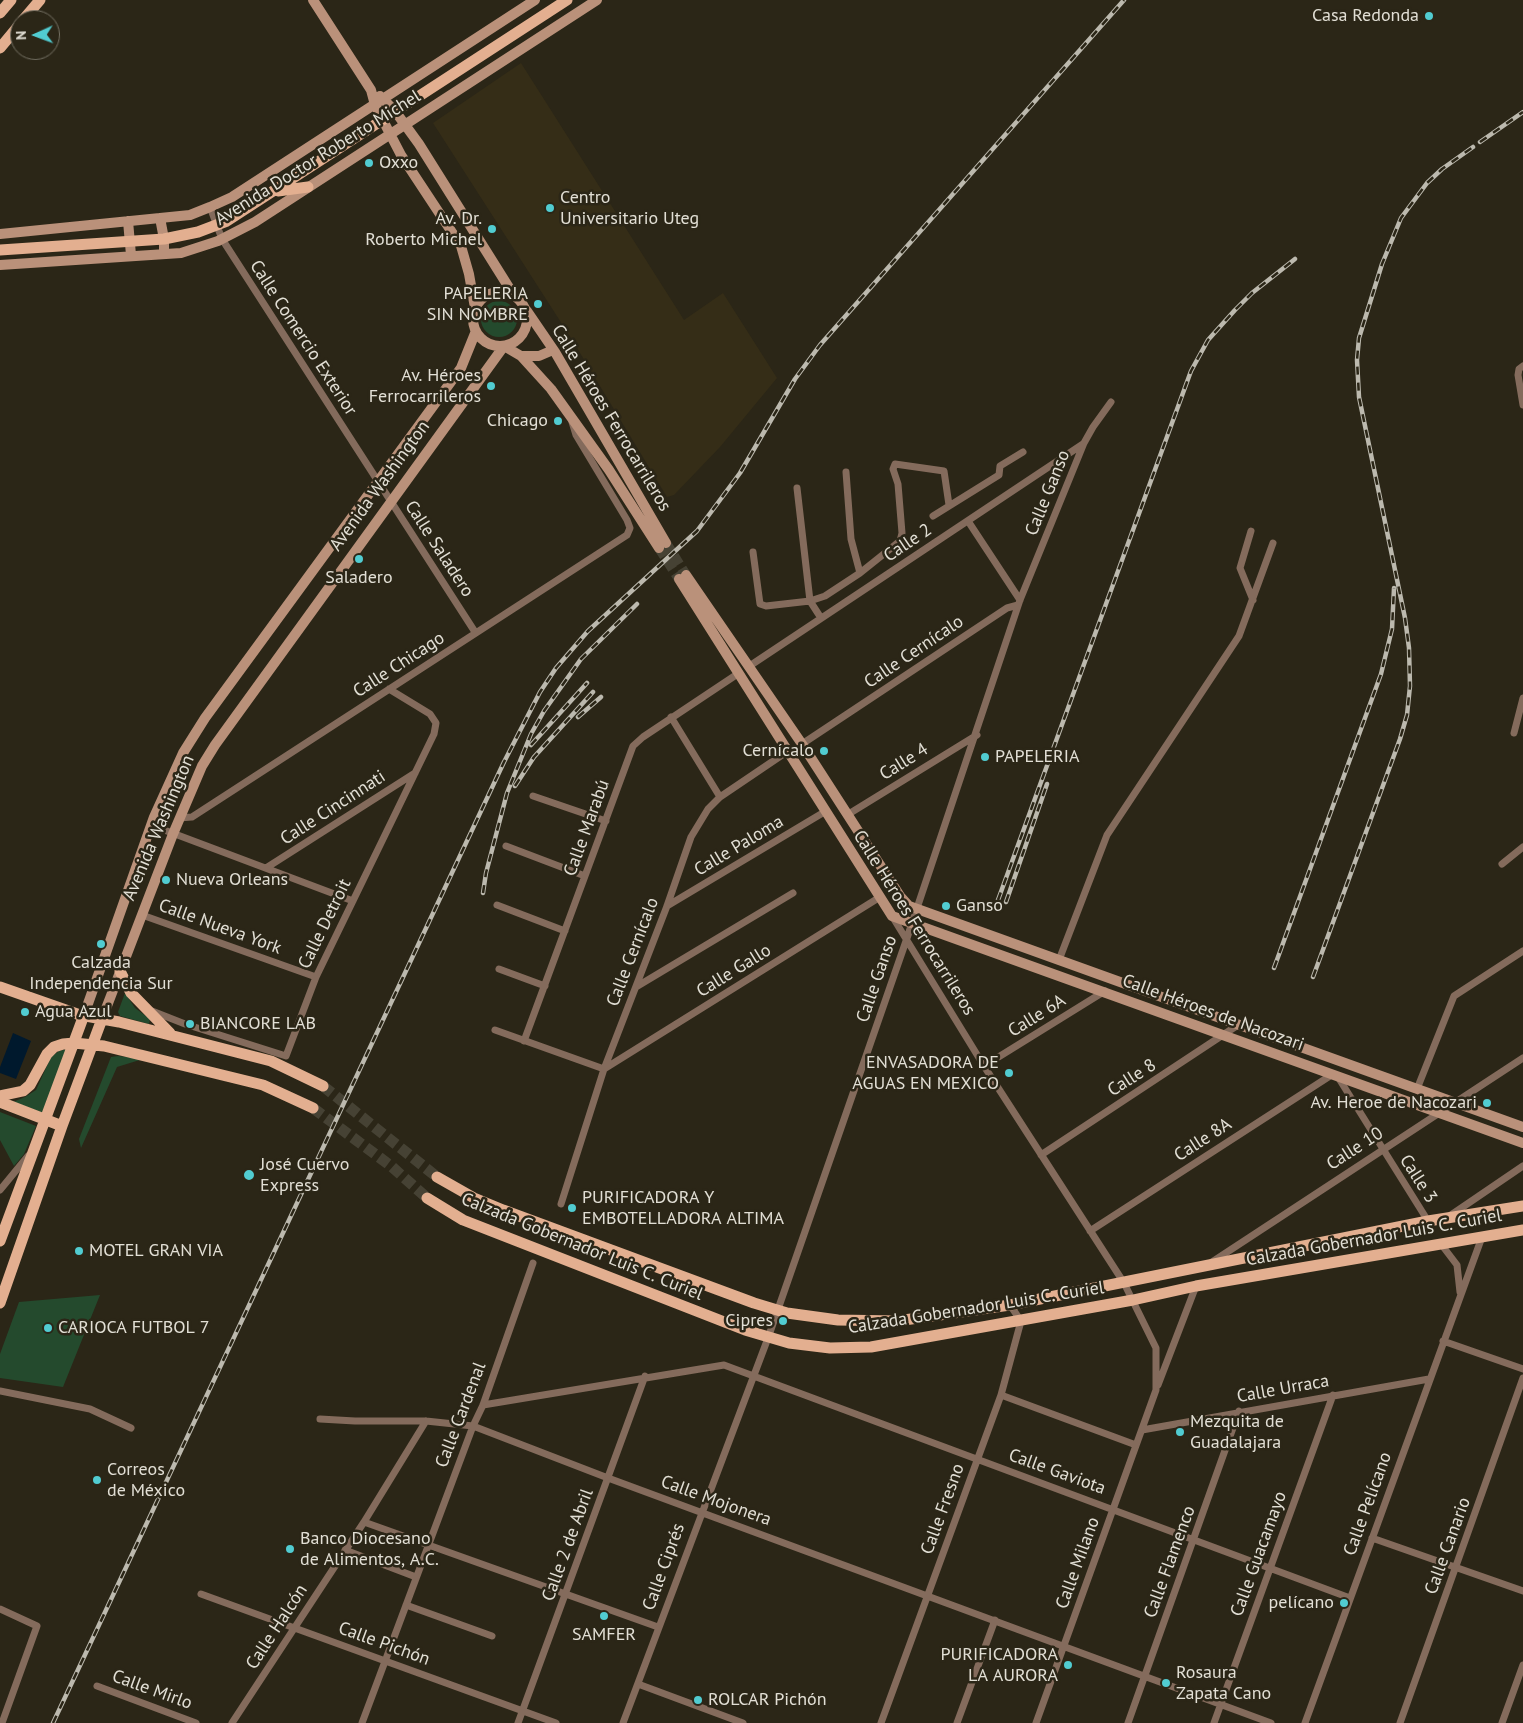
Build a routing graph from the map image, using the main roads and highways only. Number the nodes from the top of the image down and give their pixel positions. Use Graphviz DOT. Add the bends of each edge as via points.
graph roads {
  1 [pos="11,0"];
  2 [pos="40,0"];
  3 [pos="313,0"];
  4 [pos="536,0"];
  5 [pos="567,0"];
  6 [pos="597,0"];
  7 [pos="32,10"];
  8 [pos="0,13"];
  9 [pos="10,36"];
  10 [pos="0,48"];
  11 [pos="407,84"];
  12 [pos="371,90"];
  13 [pos="416,98"];
  14 [pos="384,99"];
  15 [pos="375,105"];
  16 [pos="395,111"];
  17 [pos="383,119"];
  18 [pos="405,125"];
  19 [pos="342,126"];
  20 [pos="391,134"];
  21 [pos="320,140"];
  22 [pos="352,140"];
  23 [pos="330,154"];
  24 [pos="259,179"];
  25 [pos="308,187"];
  26 [pos="241,191"];
  27 [pos="272,193"];
  28 [pos="252,206"];
  29 [pos="160,218"];
  30 [pos="128,221"];
  31 [pos="18,232"];
  32 [pos="0,234"];
  33 [pos="164,239"];
  34 [pos="130,241"];
  35 [pos="20,249"];
  36 [pos="0,250"];
  37 [pos="164,254"];
  38 [pos="131,256"];
  39 [pos="0,265"];
  40 [pos="513,294"];
  41 [pos="475,308"];
  42 [pos="527,311"];
  43 [pos="476,331"];
  44 [pos="504,346"];
  45 [pos="553,350"];
  46 [pos="521,356"];
  47 [pos="917,910"];
  48 [pos="892,916"];
  49 [pos="120,971"];
  50 [pos="0,987"];
  51 [pos="84,1016"];
  52 [pos="102,1019"];
  53 [pos="171,1035"];
  54 [pos="74,1043"];
  55 [pos="93,1044"];
  56 [pos="323,1086"];
  57 [pos="0,1096"];
  58 [pos="0,1102"];
  59 [pos="313,1108"];
  60 [pos="45,1119"];
  61 [pos="62,1126"];
  62 [pos="1523,1127"];
  63 [pos="1523,1143"];
  64 [pos="436,1177"];
  65 [pos="427,1198"];
  66 [pos="1523,1206"];
  67 [pos="1523,1230"];
  68 [pos="0,1242"];
  69 [pos="0,1304"];
  1 -- 8 [label="main road"];
  2 -- 7 [label="main road"];
  3 -- 12 [label="main road"];
  4 -- 11 [label="main road, Avenida Doctor Roberto Michel"];
  5 -- 13 [label="main road, Avenida Doctor Roberto Michel"];
  6 -- 18 [label="main road, Avenida Doctor Roberto Michel"];
  9 -- 10 [label="main road"];
  11 -- 13 [label="main road"];
  11 -- 14 [label="main road, Avenida Doctor Roberto Michel"];
  12 -- 14 [label="main road"];
  12 -- 15 [label="main road"];
  13 -- 16 [label="main road, Avenida Doctor Roberto Michel"];
  14 -- 15 [label="main road, Avenida Doctor Roberto Michel"];
  14 -- 16 [label="main road"];
  15 -- 17 [label="main road"];
  15 -- 19 [label="main road, Avenida Doctor Roberto Michel"];
  16 -- 17 [label="main road, Avenida Doctor Roberto Michel"];
  16 -- 18 [label="main road"];
  17 -- 20 [label="main road"];
  17 -- 22 [label="main road, Avenida Doctor Roberto Michel"];
  18 -- 20 [label="main road, Avenida Doctor Roberto Michel"];
  18 -- 40 [label="main road"];
  19 -- 21 [label="main road, Avenida Doctor Roberto Michel"];
  19 -- 22 [label="main road"];
  20 -- 25 [label="main road, Avenida Doctor Roberto Michel"];
  20 -- 41 [label="main road" via="461,246"];
  21 -- 23 [label="main road"];
  21 -- 24 [label="main road, Avenida Doctor Roberto Michel"];
  22 -- 23 [label="main road, Avenida Doctor Roberto Michel"];
  23 -- 27 [label="main road, Avenida Doctor Roberto Michel"];
  24 -- 26 [label="main road, Avenida Doctor Roberto Michel"];
  24 -- 27 [label="main road"];
  25 -- 27 [label="main road"];
  25 -- 37 [label="main road, Avenida Doctor Roberto Michel" via="255,222 222,239 181,253"];
  26 -- 28 [label="main road"];
  26 -- 29 [label="main road, Avenida Doctor Roberto Michel" via="190,215"];
  27 -- 28 [label="main road, Avenida Doctor Roberto Michel"];
  28 -- 33 [label="main road, Avenida Doctor Roberto Michel" via="216,226"];
  29 -- 30 [label="main road, Avenida Doctor Roberto Michel"];
  29 -- 33 [label="main road"];
  30 -- 31 [label="main road, Avenida Doctor Roberto Michel"];
  30 -- 34 [label="main road"];
  31 -- 32 [label="main road, Avenida Doctor Roberto Michel"];
  31 -- 35 [label="main road"];
  33 -- 34 [label="main road, Avenida Doctor Roberto Michel"];
  33 -- 37 [label="main road"];
  34 -- 35 [label="main road, Avenida Doctor Roberto Michel"];
  34 -- 38 [label="main road"];
  35 -- 36 [label="main road, Avenida Doctor Roberto Michel"];
  37 -- 38 [label="main road, Avenida Doctor Roberto Michel"];
  38 -- 39 [label="main road, Avenida Doctor Roberto Michel"];
  40 -- 41 [label="main road" via="495,292"];
  40 -- 42 [label="main road"];
  41 -- 43 [label="main road" via="473,324"];
  42 -- 44 [label="main road" via="524,334"];
  42 -- 45 [label="main road, Calle Héroes Ferrocarrileros"];
  43 -- 44 [label="main road" via="487,343"];
  43 -- 51 [label="main road, Avenida Washington" via="461,368 205,718 170,779 151,824"];
  44 -- 46 [label="main road, Calle Héroes Ferrocarrileros"];
  44 -- 49 [label="main road, Avenida Washington" via="214,744 173,834"];
  45 -- 46 [label="main road" via="539,356"];
  45 -- 46 [label="main road, Calle Héroes Ferrocarrileros" via="662,545 568,413"];
  47 -- 48 [label="main road, Calle Héroes Ferrocarrileros" via="900,896 802,744 682,577"];
  47 -- 62 [label="main road, Calle Héroes de Nacozari"];
  48 -- 63 [label="main road, Calle Héroes de Nacozari"];
  49 -- 52 [label="main road, Avenida Washington"];
  49 -- 53 [label="main road" via="142,1007"];
  50 -- 51 [label="main road"];
  51 -- 52 [label="main road"];
  51 -- 54 [label="main road, Avenida Washington"];
  52 -- 53 [label="main road"];
  52 -- 55 [label="main road, Avenida Washington"];
  53 -- 56 [label="main road" via="271,1061"];
  54 -- 55 [label="main road"];
  54 -- 57 [label="main road" via="54,1047 46,1054 30,1085 22,1091"];
  54 -- 60 [label="main road, Avenida Washington"];
  55 -- 59 [label="main road" via="263,1085"];
  55 -- 61 [label="main road, Avenida Washington"];
  58 -- 60 [label="main road"];
  60 -- 61 [label="main road"];
  60 -- 68 [label="main road, Avenida Washington"];
  61 -- 69 [label="main road, Avenida Washington"];
  64 -- 66 [label="main road, Calzada Gobernador Luis C. Curiel" via="503,1210 776,1310 838,1320 897,1321 1010,1305 1428,1221"];
  65 -- 67 [label="main road, Calzada Gobernador Luis C. Curiel" via="463,1220 768,1338 814,1347 870,1347 1196,1286"];
}
